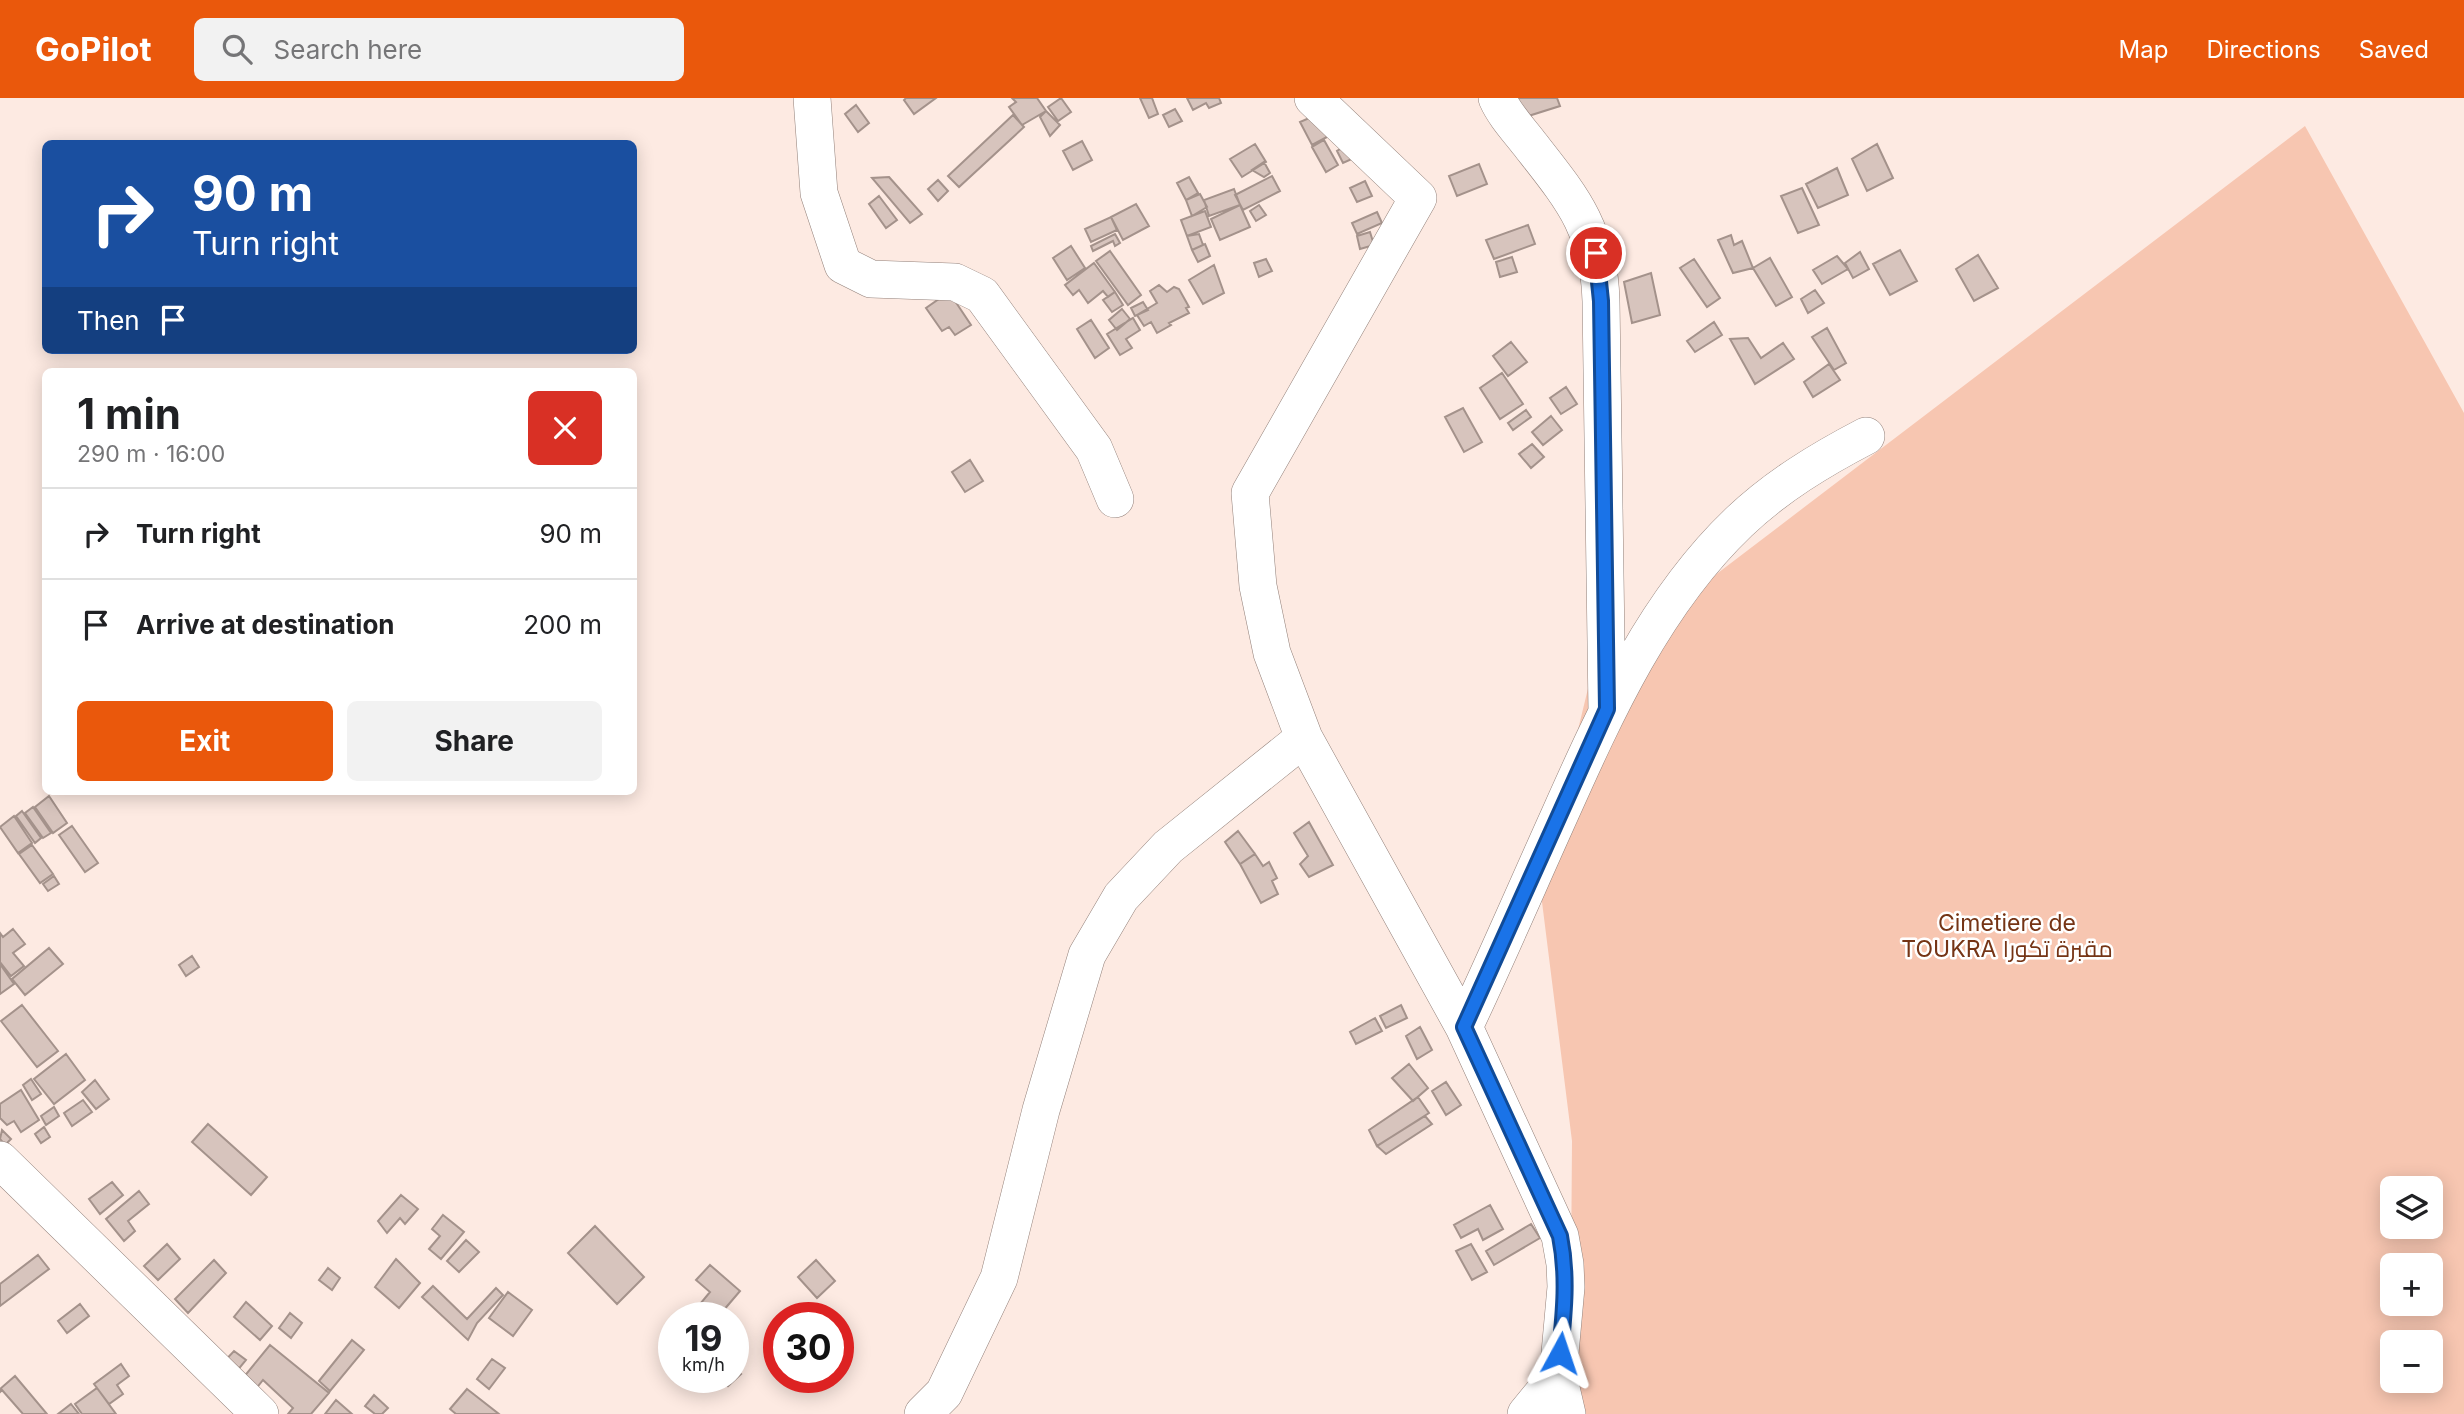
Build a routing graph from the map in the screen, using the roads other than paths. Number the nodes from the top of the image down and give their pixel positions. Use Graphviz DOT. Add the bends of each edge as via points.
graph roads {
  1 [pos="812,98"];
  2 [pos="1313,98"];
  3 [pos="1497,98"];
  4 [pos="1866,436"];
  5 [pos="1115,499"];
  6 [pos="1607,709"];
  7 [pos="1304,738"];
  8 [pos="1464,1027"];
  9 [pos="0,1160"];
  10 [pos="1558,1375"];
  11 [pos="260,1414"];
  12 [pos="923,1414"];
  13 [pos="1526,1414"];
  14 [pos="1567,1414"];
  1 -- 5 [label="street" via="820,193 844,265 872,279 955,282 982,295 1094,449"];
  2 -- 7 [label="street" via="1418,198 1250,492 1258,586 1272,653"];
  3 -- 6 [label="street" via="1578,208 1596,253 1601,301"];
  4 -- 6 [label="street" via="1779,489 1712,550 1666,611"];
  6 -- 8 [label="street"];
  7 -- 8 [label="street"];
  7 -- 12 [label="street" via="1168,847 1121,897 1087,955 1041,1110 999,1278 944,1393"];
  8 -- 10 [label="street" via="1560,1236 1566,1287"];
  9 -- 11 [label="street"];
  10 -- 13 [label="street"];
  10 -- 14 [label="street"];
}
